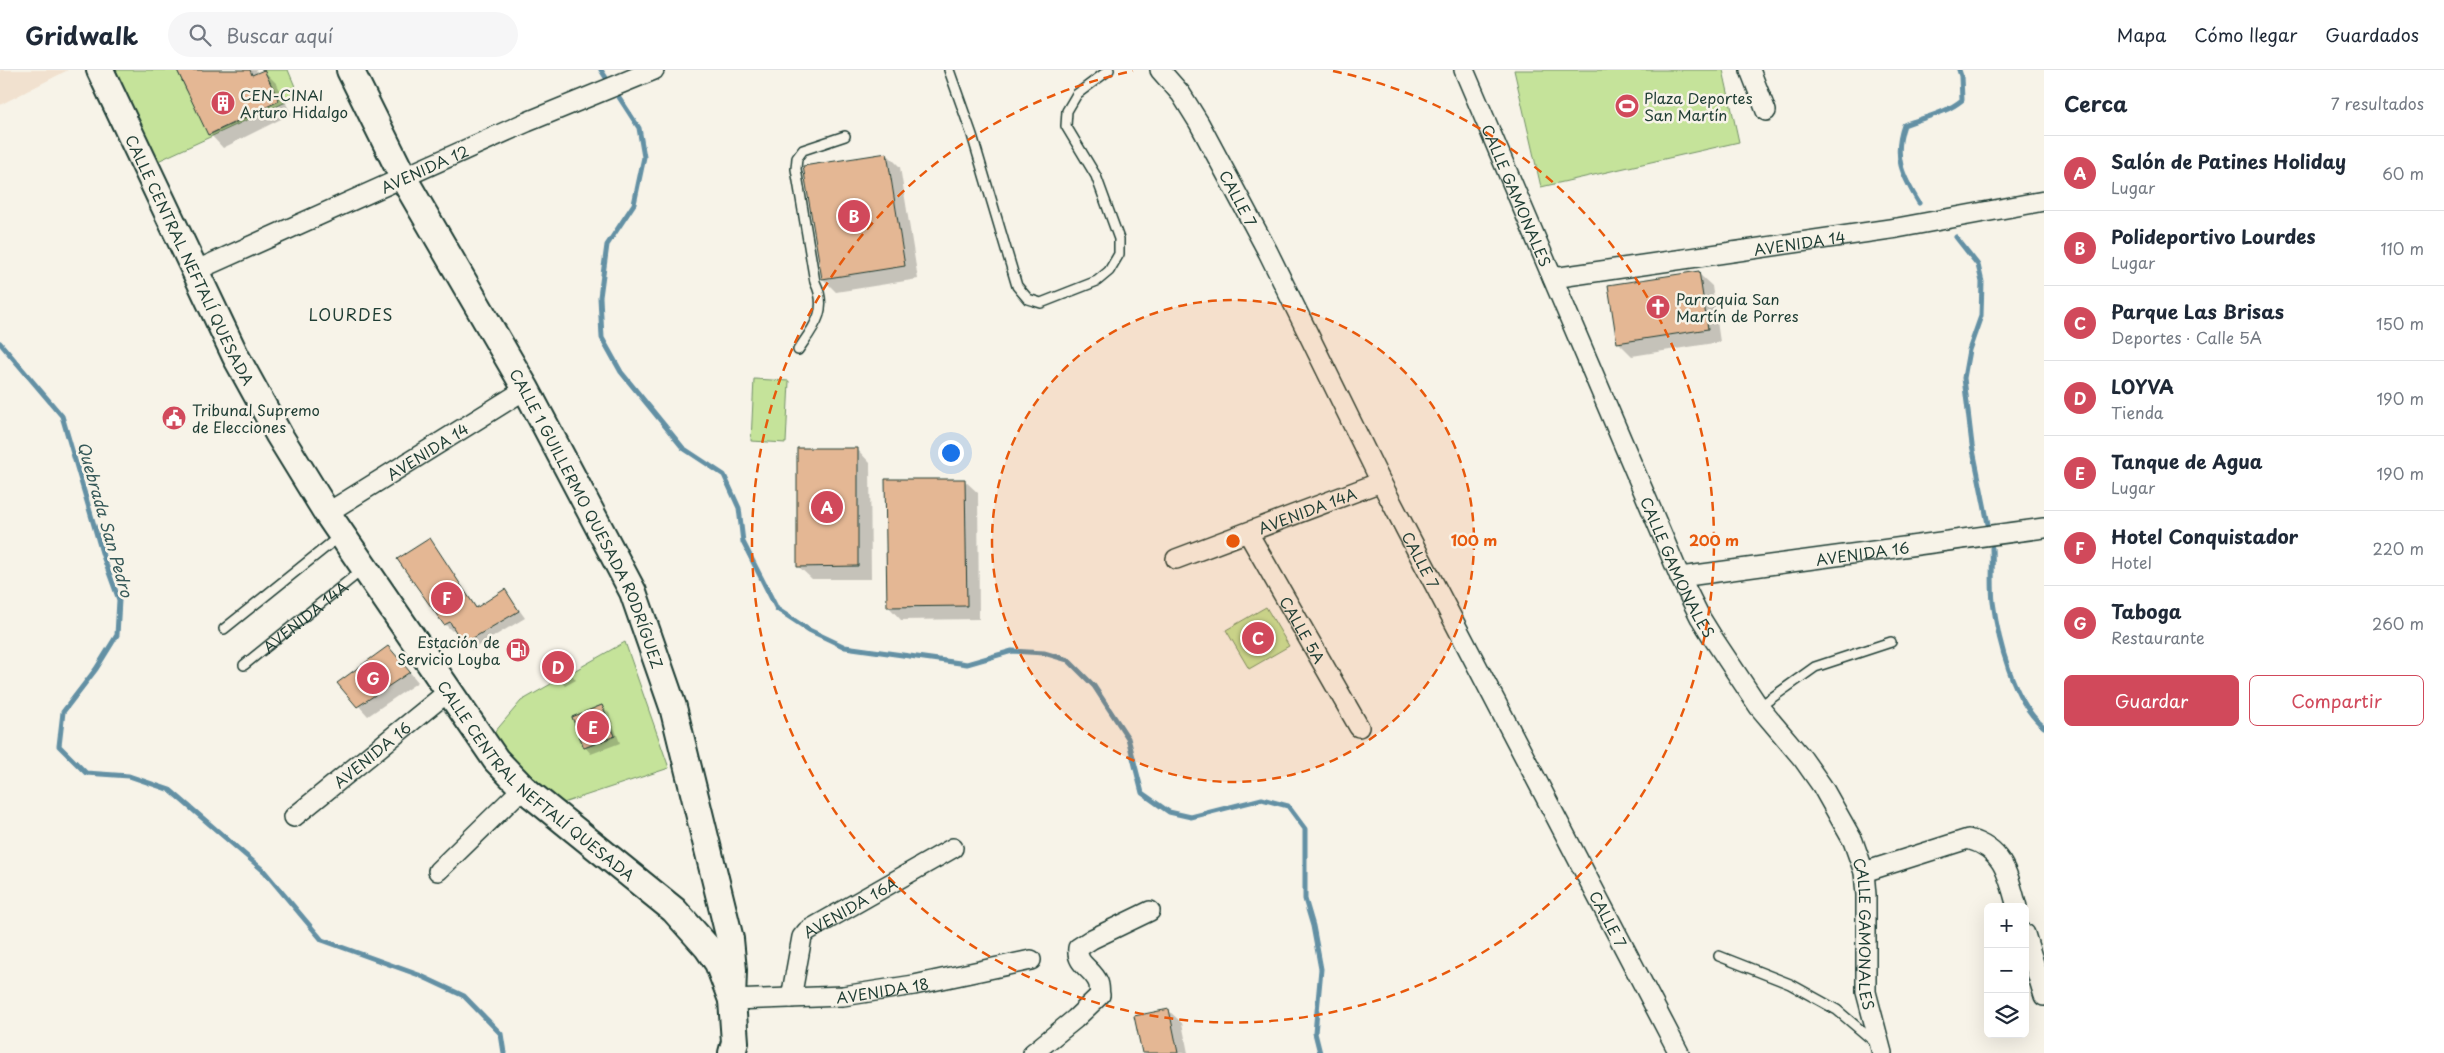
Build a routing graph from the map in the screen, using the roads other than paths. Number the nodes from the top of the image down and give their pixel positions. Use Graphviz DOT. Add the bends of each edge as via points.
graph roads {
  1 [pos="100,70"];
  2 [pos="350,70"];
  3 [pos="654,70"];
  4 [pos="949,70"];
  5 [pos="1109,70"];
  6 [pos="1160,70"];
  7 [pos="1464,70"];
  8 [pos="1750,70"];
  9 [pos="1766,111"];
  10 [pos="845,136"];
  11 [pos="404,178"];
  12 [pos="2044,202"];
  13 [pos="197,270"];
  14 [pos="1553,278"];
  15 [pos="798,350"];
  16 [pos="526,390"];
  17 [pos="1381,482"];
  18 [pos="327,513"];
  19 [pos="2044,528"];
  20 [pos="1248,533"];
  21 [pos="341,534"];
  22 [pos="1176,558"];
  23 [pos="364,568"];
  24 [pos="1680,577"];
  25 [pos="224,629"];
  26 [pos="1891,642"];
  27 [pos="244,665"];
  28 [pos="449,691"];
  29 [pos="1760,707"];
  30 [pos="1359,727"];
  31 [pos="523,788"];
  32 [pos="294,817"];
  33 [pos="953,848"];
  34 [pos="438,871"];
  35 [pos="1864,872"];
  36 [pos="716,886"];
  37 [pos="2016,903"];
  38 [pos="674,910"];
  39 [pos="1150,911"];
  40 [pos="2029,944"];
  41 [pos="1719,956"];
  42 [pos="1031,960"];
  43 [pos="2041,976"];
  44 [pos="2044,996"];
  45 [pos="791,998"];
  46 [pos="732,1000"];
  47 [pos="736,1049"];
  48 [pos="1881,1049"];
  49 [pos="1034,1053"];
  50 [pos="1679,1053"];
  1 -- 13 [label="main road, CALLE CENTRAL NEFTALÍ QUESADA"];
  2 -- 11 [label="main road, CALLE 1 GUILLERMO QUESADA RODRÍGUEZ"];
  3 -- 11 [label="street, AVENIDA 12" via="527,122"];
  4 -- 5 [label="lane" via="1017,286 1028,299 1041,303 1097,281 1109,271 1119,254 1119,239 1096,176 1066,126 1066,111 1077,94"];
  6 -- 17 [label="street, CALLE 7" via="1181,94 1199,123 1268,252"];
  7 -- 14 [label="street, CALLE GAMONALES"];
  8 -- 9 [label="street"];
  10 -- 15 [label="lane" via="803,150 796,158 813,273 822,304 815,327"];
  11 -- 13 [label="street, AVENIDA 12"];
  11 -- 16 [label="main road, CALLE 1 GUILLERMO QUESADA RODRÍGUEZ"];
  12 -- 14 [label="street, AVENIDA 14" via="1897,228"];
  13 -- 18 [label="main road, CALLE CENTRAL NEFTALÍ QUESADA" via="236,357"];
  14 -- 24 [label="street, CALLE GAMONALES"];
  16 -- 18 [label="street, AVENIDA 14"];
  16 -- 36 [label="main road, CALLE 1 GUILLERMO QUESADA RODRÍGUEZ" via="633,592 673,707"];
  17 -- 20 [label="street, AVENIDA 14A"];
  17 -- 50 [label="street, CALLE 7"];
  18 -- 21 [label="main road, CALLE CENTRAL NEFTALÍ QUESADA"];
  19 -- 24 [label="street, AVENIDA 16"];
  20 -- 22 [label="street, AVENIDA 14A"];
  20 -- 30 [label="street, CALLE 5A"];
  21 -- 23 [label="main road, CALLE CENTRAL NEFTALÍ QUESADA"];
  21 -- 25 [label="lane"];
  23 -- 27 [label="lane, AVENIDA 14A"];
  23 -- 28 [label="main road, CALLE CENTRAL NEFTALÍ QUESADA"];
  24 -- 29 [label="street, CALLE GAMONALES" via="1700,617"];
  26 -- 29 [label="lane" via="1815,668"];
  28 -- 31 [label="main road, CALLE CENTRAL NEFTALÍ QUESADA" via="496,760"];
  28 -- 32 [label="street, AVENIDA 16"];
  29 -- 35 [label="street, CALLE GAMONALES" via="1822,786 1853,841"];
  31 -- 34 [label="street"];
  31 -- 38 [label="main road, CALLE CENTRAL NEFTALÍ QUESADA"];
  33 -- 45 [label="street, AVENIDA 16A" via="807,931 802,938"];
  35 -- 37 [label="street" via="1968,840 1991,850 2003,863"];
  35 -- 48 [label="street, CALLE GAMONALES" via="1866,992"];
  36 -- 38 [label="main road" via="710,901 698,911"];
  36 -- 46 [label="main road, CALLE 1 GUILLERMO QUESADA RODRÍGUEZ" via="730,939 734,970"];
  38 -- 46 [label="main road, CALLE CENTRAL NEFTALÍ QUESADA" via="718,963"];
  39 -- 49 [label="street" via="1078,948 1080,962 1098,983 1100,995"];
  40 -- 43 [label="street"];
  41 -- 48 [label="lane" via="1790,984 1837,1010"];
  42 -- 45 [label="street, AVENIDA 18" via="844,996"];
  43 -- 44 [label="street"];
  45 -- 46 [label="street, AVENIDA 18"];
  46 -- 47 [label="main road"];
}
